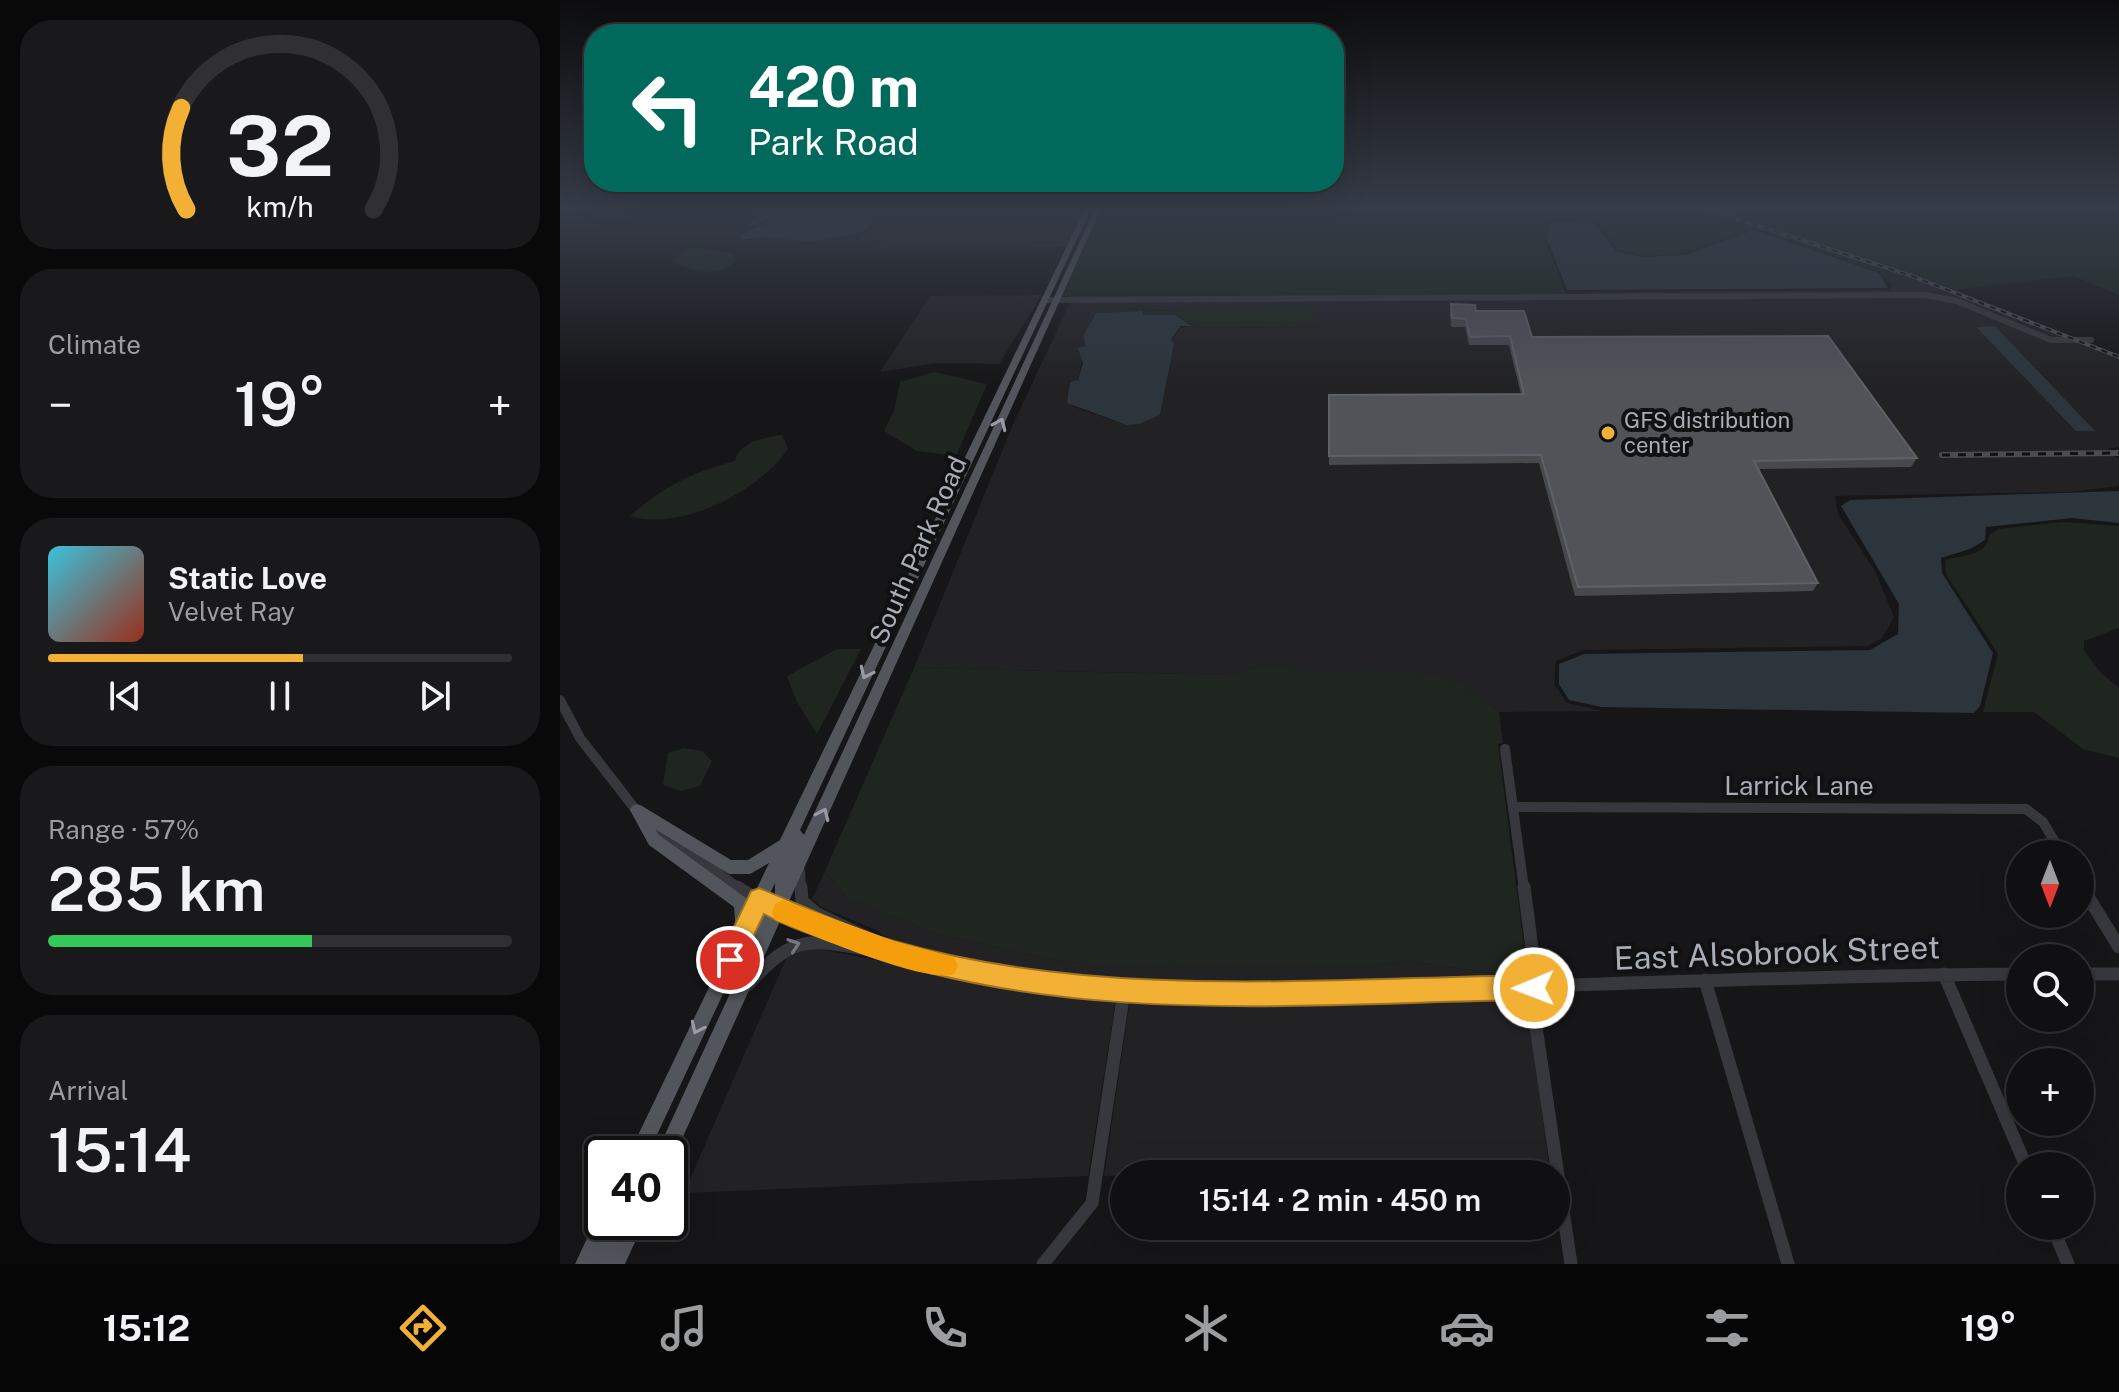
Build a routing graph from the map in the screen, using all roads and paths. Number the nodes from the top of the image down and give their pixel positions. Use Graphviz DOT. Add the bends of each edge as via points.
graph roads {
  1 [pos="1066,268"];
  2 [pos="1069,268"];
  3 [pos="1051,300"];
  4 [pos="2091,340"];
  5 [pos="560,700"];
  6 [pos="838,732"];
  7 [pos="1505,749"];
  8 [pos="1513,807"];
  9 [pos="638,813"];
  10 [pos="788,838"];
  11 [pos="2054,840"];
  12 [pos="803,857"];
  13 [pos="759,899"];
  14 [pos="2094,906"];
  15 [pos="779,910"];
  16 [pos="743,933"];
  17 [pos="2119,947"];
  18 [pos="894,953"];
  19 [pos="1944,974"];
  20 [pos="2006,974"];
  21 [pos="2094,974"];
  22 [pos="2119,974"];
  23 [pos="1705,980"];
  24 [pos="1534,988"];
  25 [pos="1124,992"];
  26 [pos="739,997"];
  27 [pos="651,1125"];
  28 [pos="646,1136"];
  29 [pos="649,1136"];
  30 [pos="671,1136"];
  31 [pos="673,1136"];
  32 [pos="2020,1152"];
  33 [pos="596,1240"];
  34 [pos="609,1240"];
  35 [pos="626,1240"];
  36 [pos="2058,1240"];
  37 [pos="585,1264"];
  38 [pos="598,1264"];
  39 [pos="615,1264"];
  40 [pos="1043,1264"];
  41 [pos="1571,1264"];
  42 [pos="1788,1264"];
  43 [pos="2068,1264"];
  1 -- 3 [label="main road"];
  2 -- 3 [label="main road, South Park Road"];
  3 -- 4 [label="street" via="1925,295 1957,301 2051,340"];
  3 -- 6 [label="main road, South Park Road, one-way"];
  12 -- 3 [label="main road, South Park Road, one-way" via="1046,324"];
  5 -- 9 [label="street, East Alsobrook Street" via="588,750"];
  6 -- 10 [label="main road, South Park Road"];
  6 -- 15 [label="main road" via="784,866"];
  7 -- 8 [label="street"];
  8 -- 11 [label="street, Larrick Lane" via="2026,809 2043,822"];
  8 -- 24 [label="street"];
  9 -- 10 [label="main road" via="729,867 763,861"];
  9 -- 13 [label="street, East Alsobrook Street"];
  9 -- 16 [label="main road" via="654,840 741,903"];
  10 -- 13 [label="main road, South Park Road"];
  12 -- 15 [label="main road, South Park Road"];
  12 -- 18 [label="street" via="802,901"];
  13 -- 15 [label="street, East Alsobrook Street"];
  13 -- 16 [label="main road, South Park Road"];
  13 -- 30 [label="main road" via="762,922 753,947"];
  14 -- 17 [label="street"];
  15 -- 18 [label="street, East Alsobrook Street"];
  15 -- 26 [label="main road, South Park Road"];
  16 -- 27 [label="main road, South Park Road, one-way"];
  18 -- 25 [label="street, East Alsobrook Street" via="1019,981"];
  26 -- 18 [label="street, one-way" via="766,963 796,942 813,939"];
  19 -- 20 [label="street, East Alsobrook Street"];
  19 -- 23 [label="street, East Alsobrook Street"];
  19 -- 32 [label="street"];
  21 -- 22 [label="street"];
  23 -- 24 [label="street, East Alsobrook Street"];
  23 -- 42 [label="street"];
  24 -- 25 [label="street, East Alsobrook Street"];
  24 -- 41 [label="street"];
  25 -- 40 [label="street" via="1092,1203"];
  26 -- 31 [label="main road, South Park Road"];
  27 -- 28 [label="main road"];
  27 -- 29 [label="main road"];
  33 -- 37 [label="main road"];
  34 -- 38 [label="main road"];
  35 -- 39 [label="main road"];
  36 -- 43 [label="street"];
}
